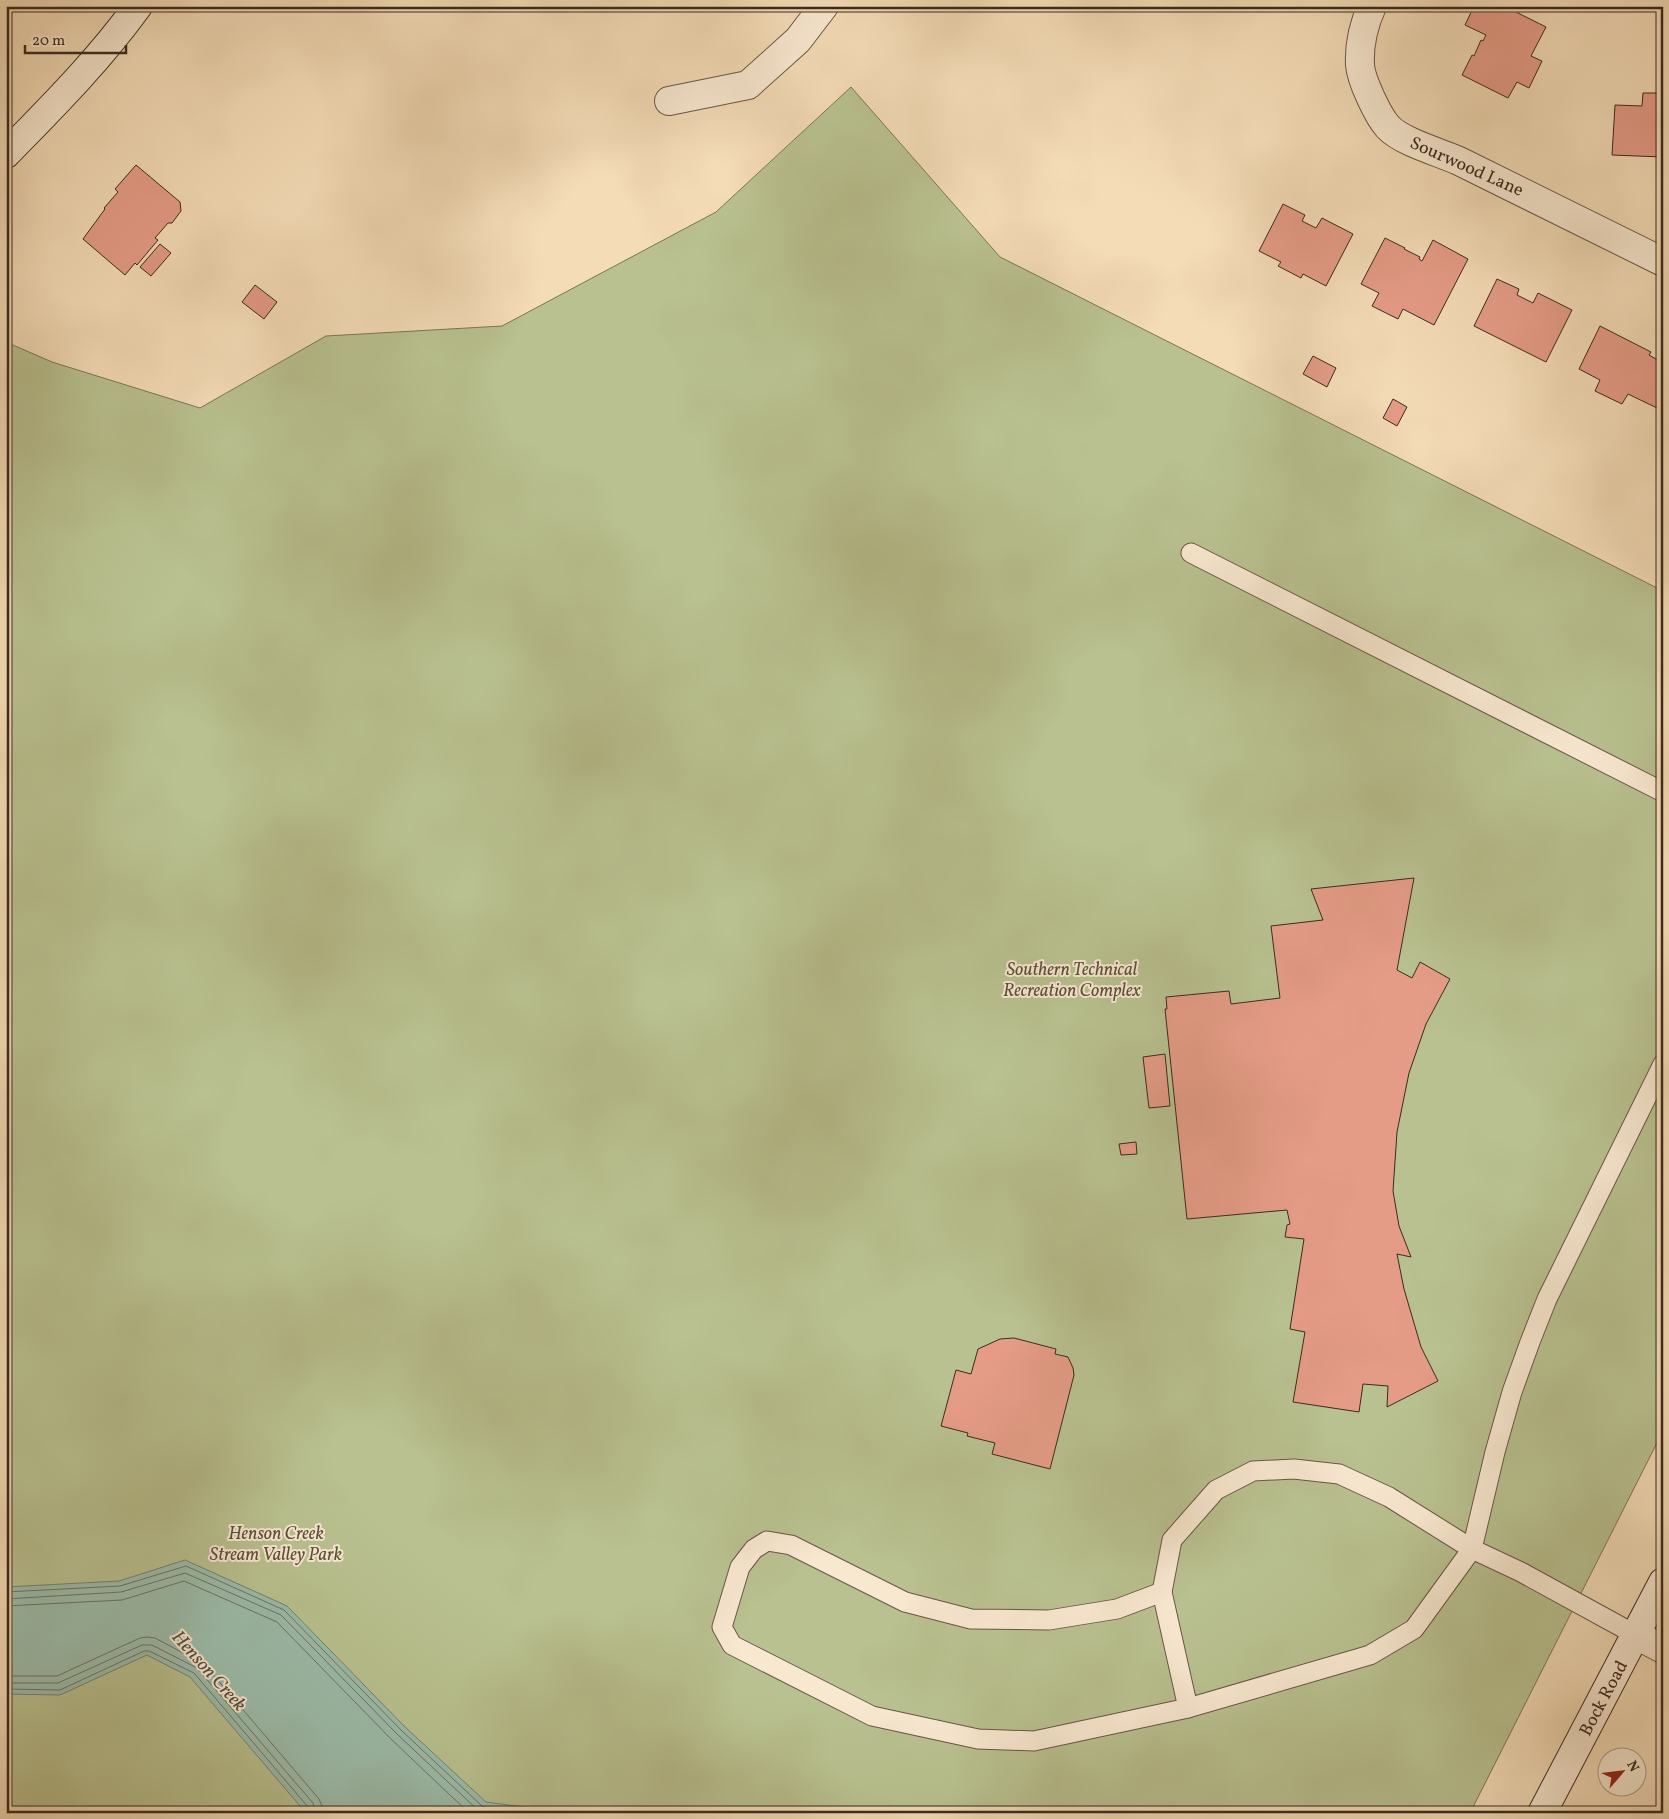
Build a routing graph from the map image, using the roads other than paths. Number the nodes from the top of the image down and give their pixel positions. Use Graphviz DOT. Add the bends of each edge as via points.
graph roads {
  1 [pos="138,6"];
  2 [pos="824,6"];
  3 [pos="1372,6"];
  4 [pos="669,101"];
  5 [pos="6,154"];
  6 [pos="1663,262"];
  7 [pos="1191,553"];
  8 [pos="1663,792"];
  9 [pos="1663,1064"];
  10 [pos="1472,1549"];
  11 [pos="1663,1582"];
  12 [pos="1162,1592"];
  13 [pos="1636,1636"];
  14 [pos="1663,1649"];
  15 [pos="1188,1708"];
  16 [pos="1542,1813"];
  1 -- 5 [label="street" via="83,74"];
  2 -- 4 [label="street" via="798,40 748,85"];
  3 -- 6 [label="street, Sourwood Lane" via="1364,30 1360,67 1383,121 1399,136 1540,200"];
  7 -- 8 [label="lane"];
  9 -- 10 [label="lane" via="1547,1299 1530,1342 1497,1443"];
  10 -- 12 [label="lane" via="1388,1497 1338,1474 1294,1468 1253,1471 1216,1490 1172,1540"];
  10 -- 13 [label="lane"];
  10 -- 15 [label="lane" via="1414,1629 1370,1655"];
  11 -- 13 [label="street, Bock Road"];
  12 -- 15 [label="lane"];
  12 -- 15 [label="lane" via="1117,1609 1049,1620 971,1619 905,1602 791,1545 767,1541 754,1549 740,1567 722,1626 732,1645 872,1716 978,1739 1034,1740"];
  13 -- 14 [label="street"];
  13 -- 16 [label="street, Bock Road"];
}
